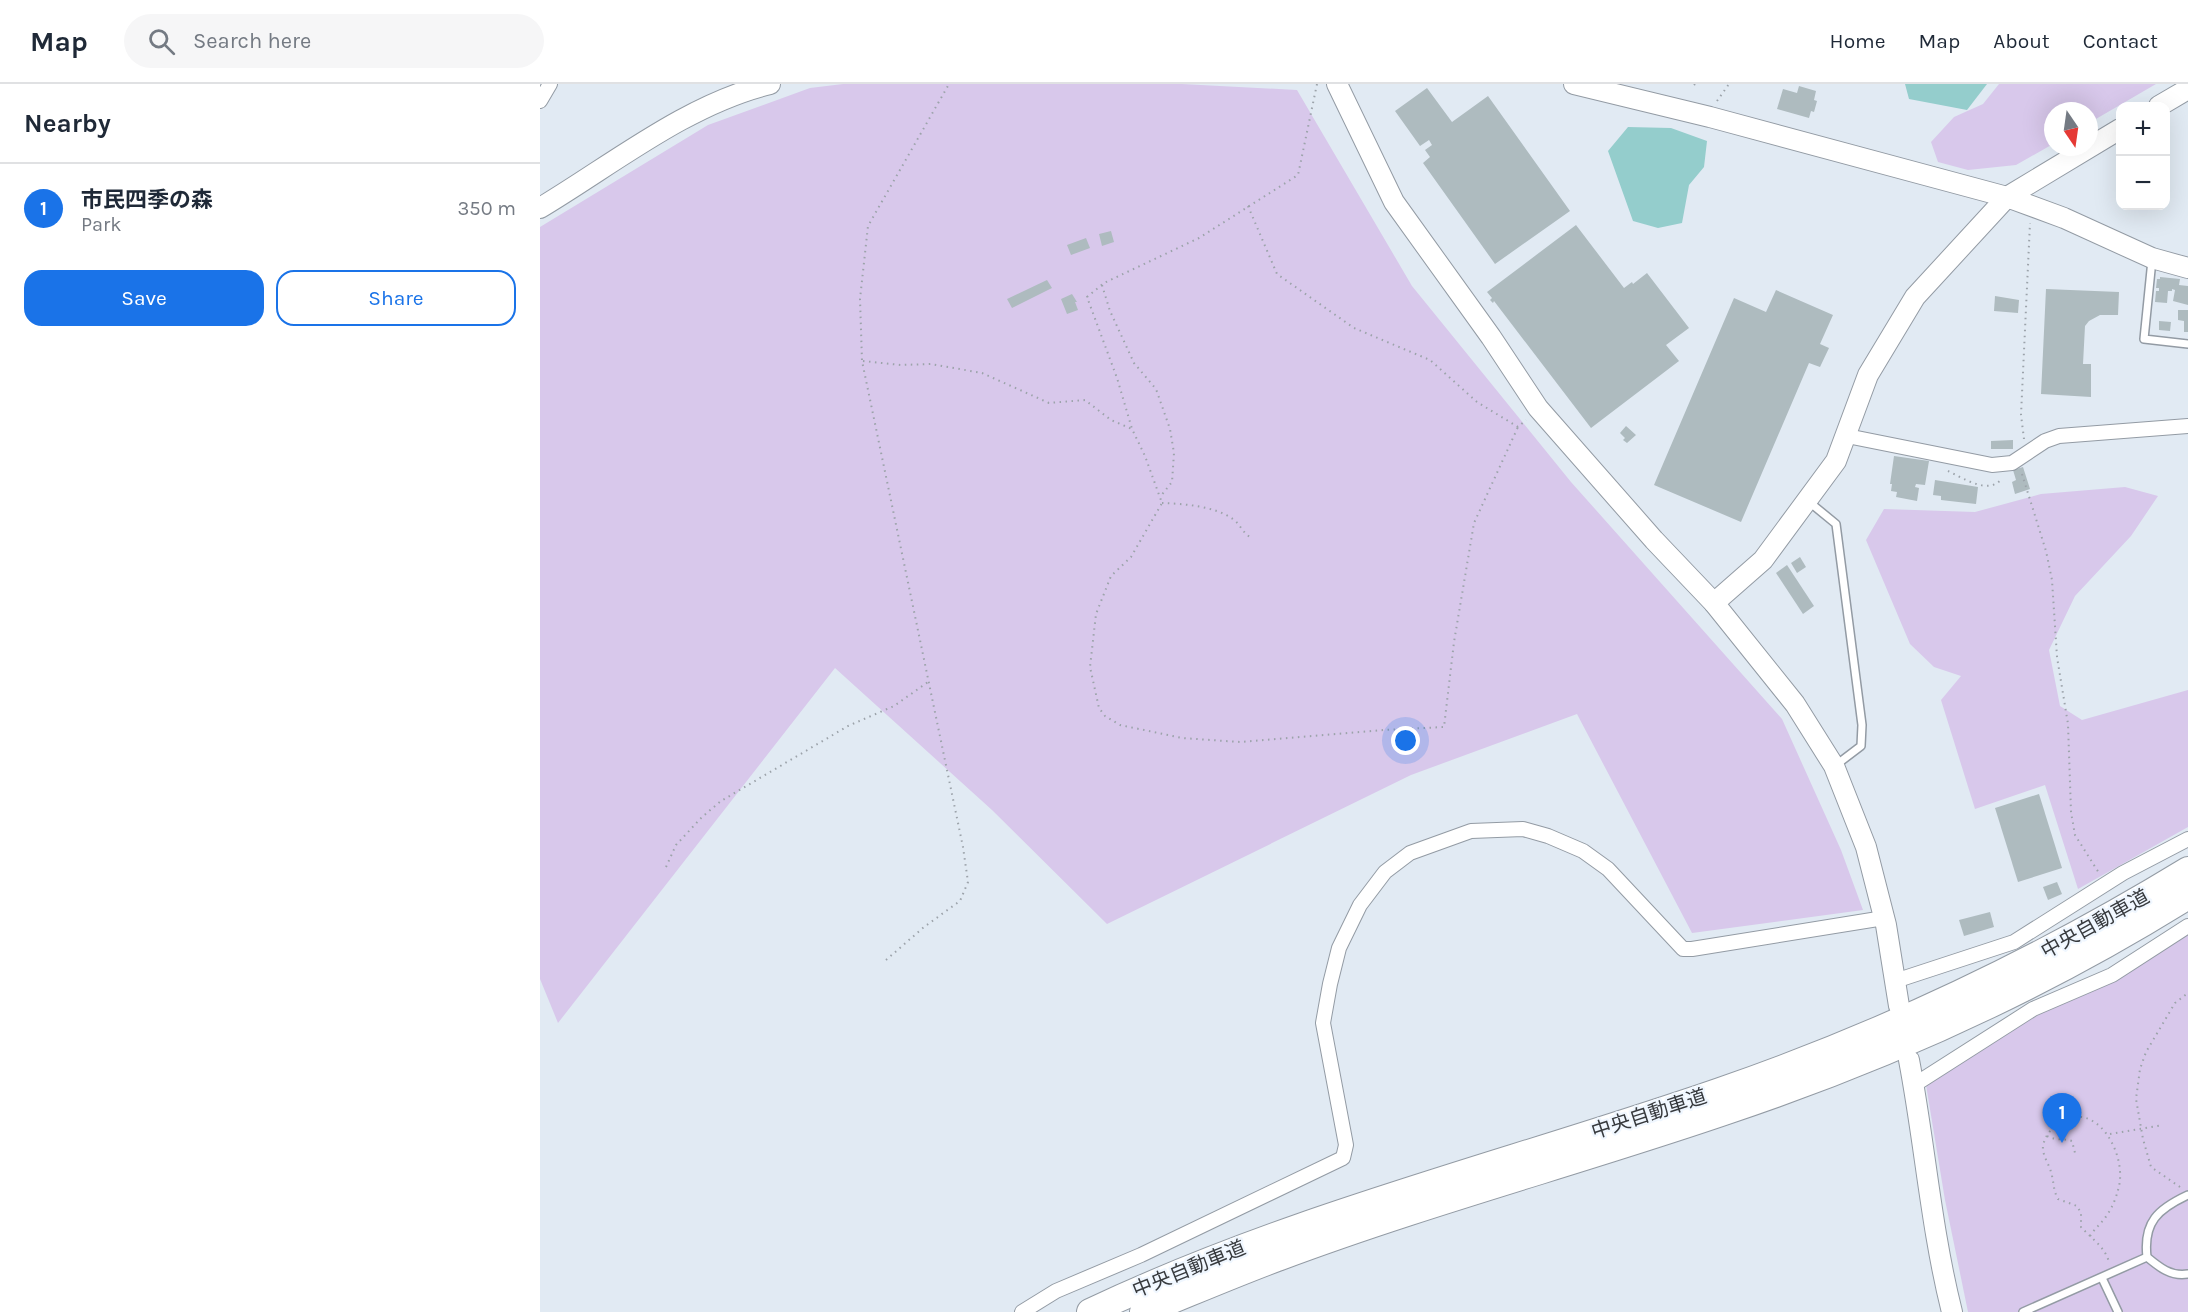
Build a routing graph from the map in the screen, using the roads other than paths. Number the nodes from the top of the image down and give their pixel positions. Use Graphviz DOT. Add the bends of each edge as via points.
graph roads {
  1 [pos="550,84"];
  2 [pos="770,84"];
  3 [pos="1337,84"];
  4 [pos="1574,84"];
  5 [pos="2188,89"];
  6 [pos="725,91"];
  7 [pos="540,101"];
  8 [pos="2166,102"];
  9 [pos="2116,132"];
  10 [pos="2007,197"];
  11 [pos="540,208"];
  12 [pos="2152,258"];
  13 [pos="2188,268"];
  14 [pos="2188,344"];
  15 [pos="2188,426"];
  16 [pos="1847,436"];
  17 [pos="1807,500"];
  18 [pos="1714,603"];
  19 [pos="1834,766"];
  20 [pos="2188,839"];
  21 [pos="2188,870"];
  22 [pos="2188,896"];
  23 [pos="1884,918"];
  24 [pos="2188,926"];
  25 [pos="1895,981"];
  26 [pos="1899,1006"];
  27 [pos="1909,1060"];
  28 [pos="1914,1085"];
  29 [pos="2188,1193"];
  30 [pos="2147,1257"];
  31 [pos="2188,1274"];
  32 [pos="2102,1278"];
  33 [pos="1022,1312"];
  34 [pos="1090,1312"];
  35 [pos="1143,1312"];
  36 [pos="1952,1312"];
  37 [pos="2023,1312"];
  38 [pos="2118,1312"];
  1 -- 7 [label="street"];
  2 -- 6 [label="street"];
  3 -- 18 [label="street" via="1394,202 1538,408"];
  4 -- 10 [label="street"];
  5 -- 8 [label="street"];
  6 -- 11 [label="street"];
  9 -- 10 [label="street"];
  10 -- 12 [label="street"];
  10 -- 16 [label="street" via="1915,297 1868,375"];
  12 -- 13 [label="street"];
  12 -- 14 [label="lane" via="2144,339"];
  15 -- 16 [label="street" via="2059,436 2012,464 1992,465"];
  16 -- 17 [label="street" via="1836,461"];
  17 -- 18 [label="street" via="1763,560"];
  17 -- 19 [label="lane" via="1836,524 1862,725 1861,747"];
  18 -- 19 [label="street" via="1795,704"];
  19 -- 23 [label="street" via="1866,847"];
  20 -- 25 [label="street" via="2014,942"];
  21 -- 34 [label="highway, 中央自動車道" via="2025,963 1820,1055 1272,1236"];
  22 -- 35 [label="highway, 中央自動車道" via="2037,981 1828,1075 1280,1257"];
  23 -- 25 [label="street"];
  23 -- 33 [label="street" via="1683,948 1608,869 1583,851 1548,836 1522,829 1471,831 1410,853 1385,872 1360,905 1339,948 1330,984 1323,1023 1346,1145 1343,1158 1152,1250 1056,1291"];
  24 -- 28 [label="street" via="2112,975 2033,1009"];
  25 -- 26 [label="street"];
  27 -- 28 [label="street"];
  28 -- 36 [label="street" via="1933,1224"];
  29 -- 30 [label="lane" via="2156,1214 2146,1245"];
  30 -- 31 [label="lane" via="2168,1272"];
  30 -- 32 [label="lane"];
  32 -- 37 [label="lane"];
  32 -- 38 [label="lane"];
}
